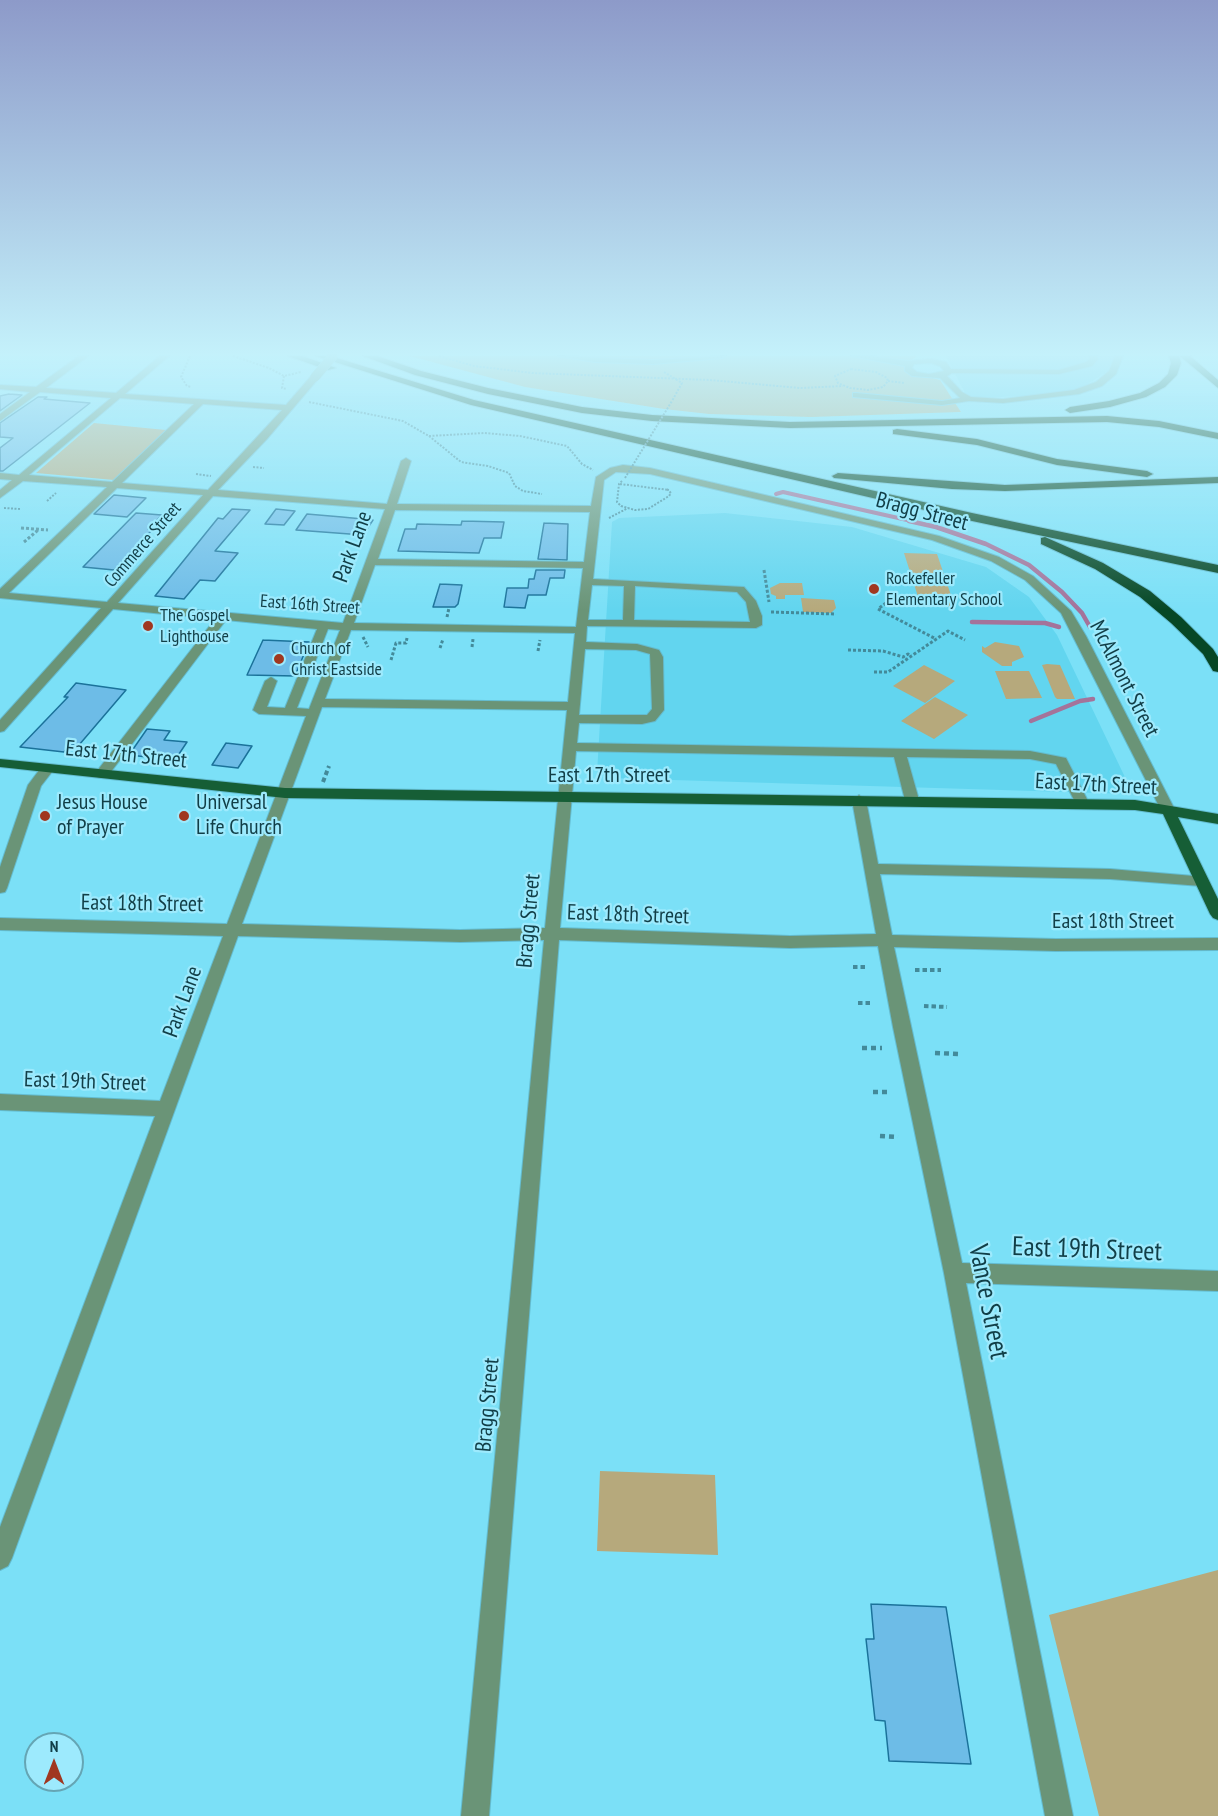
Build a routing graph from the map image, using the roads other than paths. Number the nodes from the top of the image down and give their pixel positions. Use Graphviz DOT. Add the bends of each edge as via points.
graph roads {
  1 [pos="65,441"];
  2 [pos="162,441"];
  3 [pos="259,441"];
  4 [pos="643,441"];
  5 [pos="969,441"];
  6 [pos="406,461"];
  7 [pos="741,464"];
  8 [pos="1218,473"];
  9 [pos="0,476"];
  10 [pos="21,478"];
  11 [pos="1218,480"];
  12 [pos="116,486"];
  13 [pos="210,493"];
  14 [pos="0,495"];
  15 [pos="391,507"];
  16 [pos="602,514"];
  17 [pos="972,518"];
  18 [pos="372,562"];
  19 [pos="1218,569"];
  20 [pos="587,574"];
  21 [pos="1029,578"];
  22 [pos="630,583"];
  23 [pos="0,595"];
  24 [pos="112,605"];
  25 [pos="223,616"];
  26 [pos="628,624"];
  27 [pos="324,626"];
  28 [pos="348,627"];
  29 [pos="581,633"];
  30 [pos="1218,668"];
  31 [pos="271,681"];
  32 [pos="317,708"];
  33 [pos="290,711"];
  34 [pos="575,712"];
  35 [pos="0,728"];
  36 [pos="572,747"];
  37 [pos="899,752"];
  38 [pos="0,763"];
  39 [pos="48,768"];
  40 [pos="102,774"];
  41 [pos="285,793"];
  42 [pos="566,797"];
  43 [pos="859,800"];
  44 [pos="912,800"];
  45 [pos="1082,803"];
  46 [pos="1168,810"];
  47 [pos="1218,819"];
  48 [pos="872,869"];
  49 [pos="1201,881"];
  50 [pos="0,888"];
  51 [pos="1218,915"];
  52 [pos="0,924"];
  53 [pos="234,929"];
  54 [pos="552,934"];
  55 [pos="887,940"];
  56 [pos="1218,944"];
  57 [pos="0,1102"];
  58 [pos="168,1109"];
  59 [pos="954,1273"];
  60 [pos="1218,1281"];
  61 [pos="8,1514"];
  62 [pos="0,1558"];
  63 [pos="476,1816"];
  64 [pos="1059,1816"];
  1 -- 10 [label="street"];
  2 -- 12 [label="street"];
  3 -- 13 [label="street, Commerce Street"];
  4 -- 7 [label="highway"];
  5 -- 8 [label="highway" via="1057,462 1137,474"];
  6 -- 15 [label="street, Park Lane"];
  7 -- 11 [label="highway" via="952,486 1066,488"];
  7 -- 17 [label="highway"];
  9 -- 10 [label="street"];
  10 -- 12 [label="street"];
  10 -- 14 [label="street"];
  12 -- 13 [label="street"];
  12 -- 23 [label="street"];
  13 -- 15 [label="street"];
  13 -- 24 [label="street, Commerce Street"];
  15 -- 16 [label="street"];
  15 -- 18 [label="street, Park Lane"];
  16 -- 20 [label="street, Bragg Street"];
  16 -- 21 [label="street, Bragg Street" via="599,479 623,468 650,471 924,535 980,553"];
  17 -- 19 [label="highway"];
  17 -- 30 [label="highway" via="1061,547 1145,594 1208,652"];
  18 -- 20 [label="street"];
  18 -- 28 [label="street, Park Lane"];
  20 -- 22 [label="street"];
  20 -- 29 [label="street, Bragg Street"];
  21 -- 46 [label="street, McAlmont Street" via="1054,600 1080,636"];
  22 -- 26 [label="street"];
  22 -- 26 [label="street" via="740,589 751,601 756,625"];
  23 -- 24 [label="street, East 16th Street"];
  24 -- 25 [label="street, East 16th Street"];
  24 -- 35 [label="street, Commerce Street"];
  25 -- 27 [label="street, East 16th Street"];
  25 -- 40 [label="street"];
  26 -- 29 [label="street"];
  27 -- 28 [label="street, East 16th Street"];
  27 -- 33 [label="street"];
  28 -- 29 [label="street, East 16th Street"];
  28 -- 32 [label="street, Park Lane"];
  29 -- 34 [label="street, Bragg Street"];
  29 -- 34 [label="street" via="655,652 658,710 651,718 642,720"];
  31 -- 33 [label="street" via="259,710"];
  32 -- 33 [label="street"];
  32 -- 34 [label="street"];
  32 -- 41 [label="street, Park Lane"];
  34 -- 36 [label="street, Bragg Street"];
  36 -- 37 [label="street"];
  36 -- 42 [label="street, Bragg Street"];
  37 -- 44 [label="street"];
  37 -- 45 [label="street" via="1030,754 1061,761"];
  38 -- 39 [label="main road, East 17th Street"];
  39 -- 40 [label="main road, East 17th Street"];
  39 -- 50 [label="street" via="35,785"];
  40 -- 41 [label="main road, East 17th Street"];
  41 -- 42 [label="main road, East 17th Street"];
  41 -- 53 [label="street, Park Lane"];
  42 -- 43 [label="main road, East 17th Street"];
  42 -- 54 [label="street, Bragg Street"];
  43 -- 44 [label="main road, East 17th Street"];
  43 -- 48 [label="street, Vance Street"];
  44 -- 45 [label="main road, East 17th Street"];
  45 -- 46 [label="main road, East 17th Street"];
  46 -- 47 [label="main road, East 17th Street"];
  46 -- 49 [label="main road"];
  48 -- 49 [label="street" via="1110,874"];
  48 -- 55 [label="street, Vance Street"];
  49 -- 51 [label="main road"];
  52 -- 53 [label="street, East 18th Street"];
  53 -- 54 [label="street, East 18th Street" via="460,936"];
  53 -- 58 [label="street, Park Lane"];
  54 -- 55 [label="street, East 18th Street" via="790,942"];
  54 -- 63 [label="street, Bragg Street"];
  55 -- 56 [label="street, East 18th Street"];
  55 -- 59 [label="street, Vance Street" via="901,1027"];
  57 -- 58 [label="street, East 19th Street"];
  58 -- 61 [label="street, Park Lane"];
  59 -- 60 [label="street, East 19th Street"];
  59 -- 64 [label="street, Vance Street"];
  61 -- 62 [label="street, Park Lane"];
}
